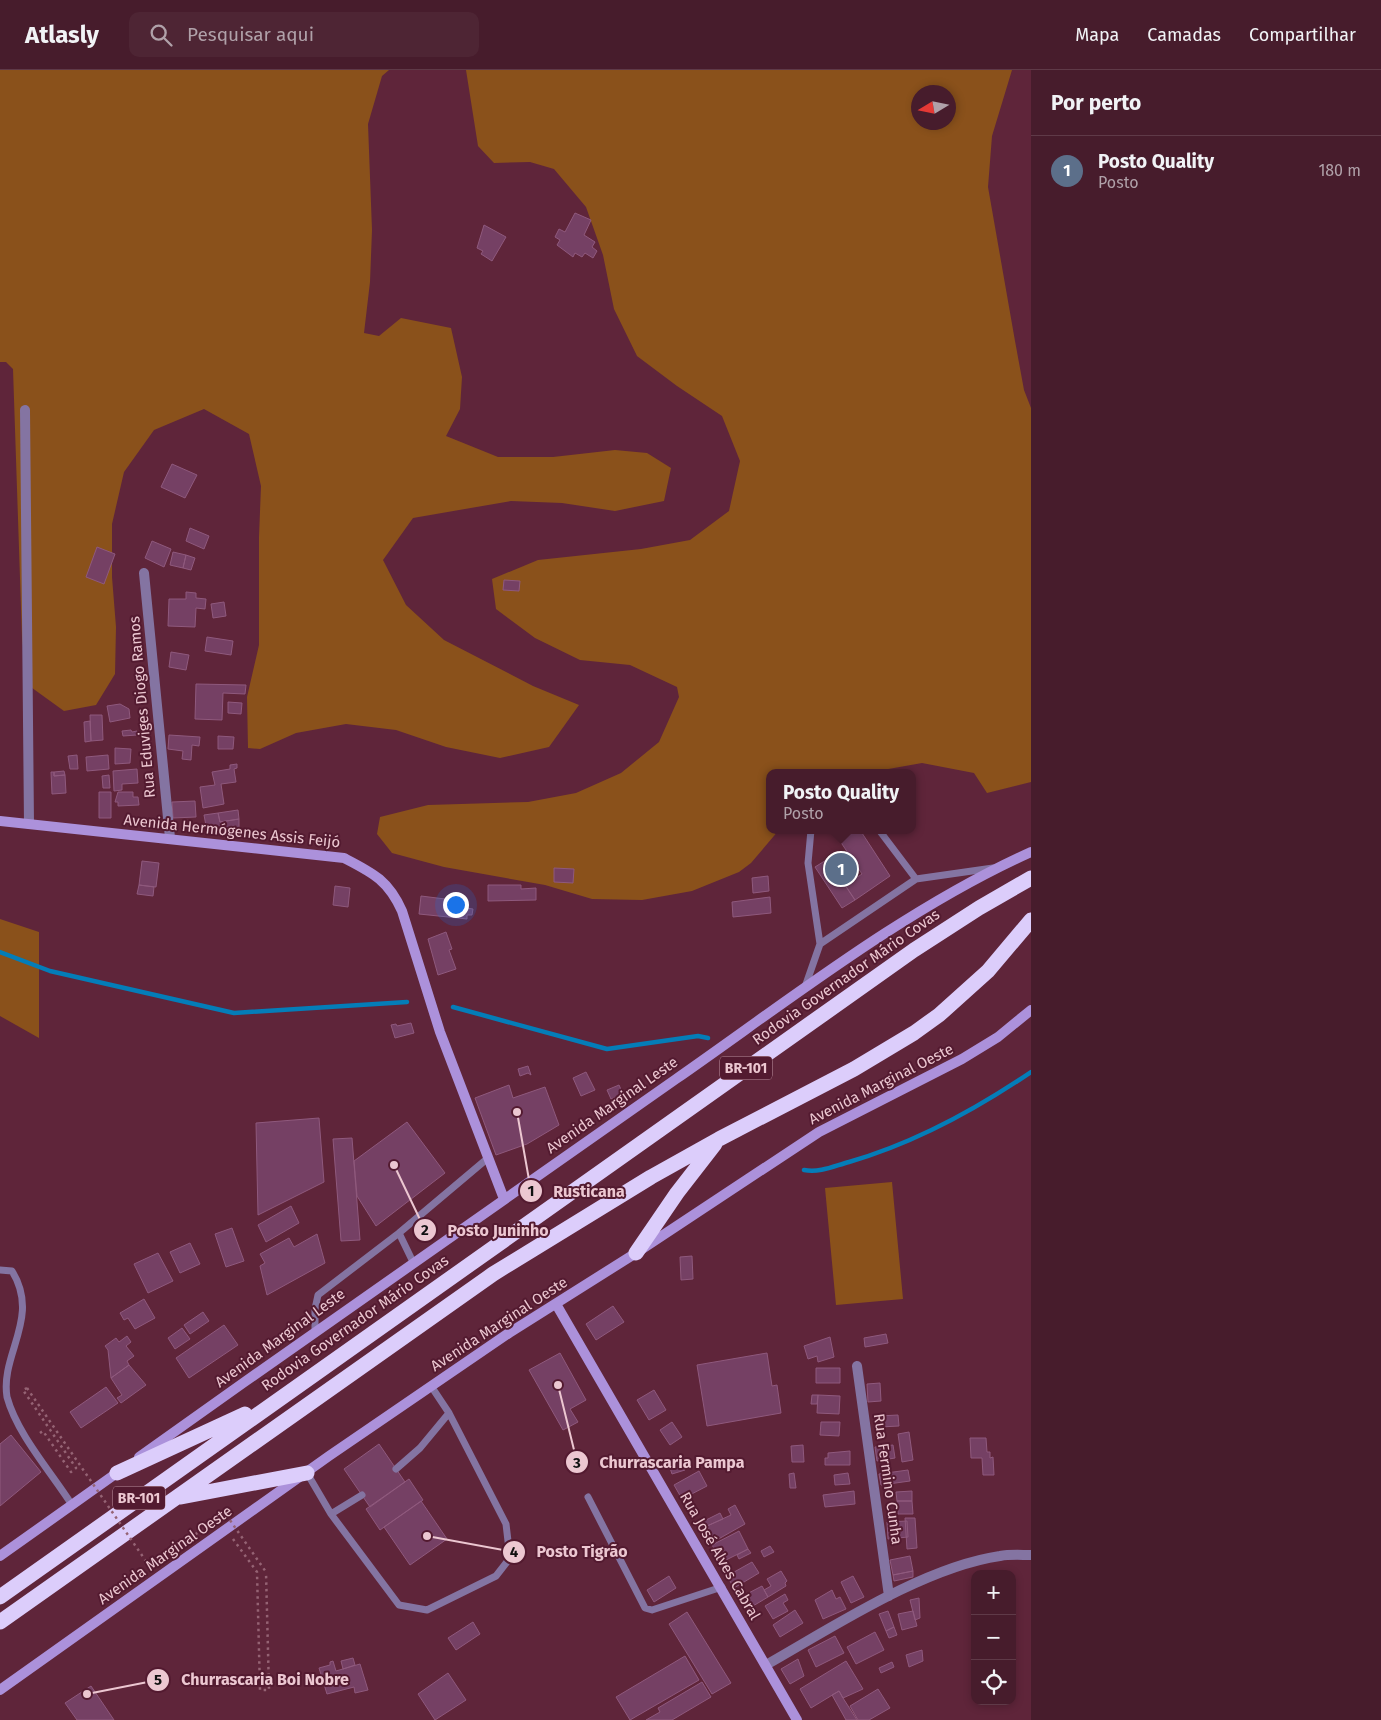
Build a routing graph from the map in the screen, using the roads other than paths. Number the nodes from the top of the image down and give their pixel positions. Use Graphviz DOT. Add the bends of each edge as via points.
graph roads {
  1 [pos="25,410"];
  2 [pos="144,573"];
  3 [pos="0,821"];
  4 [pos="29,824"];
  5 [pos="811,834"];
  6 [pos="882,834"];
  7 [pos="170,838"];
  8 [pos="1031,852"];
  9 [pos="996,868"];
  10 [pos="1031,878"];
  11 [pos="916,879"];
  12 [pos="1031,920"];
  13 [pos="820,944"];
  14 [pos="805,989"];
  15 [pos="1031,1010"];
  16 [pos="719,1138"];
  17 [pos="488,1158"];
  18 [pos="504,1199"];
  19 [pos="399,1233"];
  20 [pos="636,1253"];
  21 [pos="413,1262"];
  22 [pos="0,1270"];
  23 [pos="556,1304"];
  24 [pos="315,1331"];
  25 [pos="857,1366"];
  26 [pos="432,1386"];
  27 [pos="278,1399"];
  28 [pos="450,1413"];
  29 [pos="396,1469"];
  30 [pos="117,1473"];
  31 [pos="306,1473"];
  32 [pos="362,1495"];
  33 [pos="588,1497"];
  34 [pos="175,1498"];
  35 [pos="72,1505"];
  36 [pos="331,1514"];
  37 [pos="1031,1555"];
  38 [pos="0,1556"];
  39 [pos="722,1587"];
  40 [pos="889,1596"];
  41 [pos="0,1597"];
  42 [pos="0,1622"];
  43 [pos="766,1665"];
  44 [pos="0,1690"];
  45 [pos="797,1720"];
  1 -- 4 [label="street"];
  2 -- 7 [label="street, Rua Eduviges Diogo Ramos"];
  3 -- 4 [label="main road, Avenida Hermógenes Assis Feijó"];
  4 -- 7 [label="main road, Avenida Hermógenes Assis Feijó"];
  5 -- 13 [label="lane" via="808,863"];
  6 -- 11 [label="lane"];
  7 -- 17 [label="main road, Avenida Hermógenes Assis Feijó" via="344,858 380,878 394,893 402,911 440,1032"];
  8 -- 9 [label="main road, Avenida Marginal Leste"];
  9 -- 11 [label="lane"];
  9 -- 14 [label="main road, Avenida Marginal Leste" via="958,887"];
  10 -- 27 [label="highway, Rodovia Governador Mário Covas / BR-101" via="914,950"];
  11 -- 13 [label="lane"];
  12 -- 16 [label="highway, BR-101" via="988,971 940,1015 884,1052"];
  13 -- 14 [label="lane"];
  14 -- 18 [label="main road, Avenida Marginal Leste"];
  15 -- 20 [label="main road, Avenida Marginal Oeste" via="998,1037 962,1059 819,1132"];
  16 -- 20 [label="highway"];
  16 -- 34 [label="highway, BR-101" via="493,1274"];
  17 -- 18 [label="main road, Avenida Hermógenes Assis Feijó"];
  17 -- 19 [label="lane"];
  18 -- 21 [label="main road, Avenida Marginal Leste"];
  19 -- 21 [label="lane"];
  19 -- 24 [label="lane" via="318,1295"];
  20 -- 23 [label="main road, Avenida Marginal Oeste"];
  21 -- 24 [label="main road, Avenida Marginal Leste"];
  22 -- 35 [label="lane" via="12,1271 20,1284 22,1314 7,1368 7,1396 19,1426"];
  23 -- 26 [label="main road, Avenida Marginal Oeste"];
  23 -- 39 [label="main road, Rua José Alves Cabral"];
  24 -- 30 [label="main road, Avenida Marginal Leste"];
  25 -- 40 [label="street, Rua Fermino Cunha"];
  26 -- 28 [label="lane"];
  26 -- 31 [label="main road, Avenida Marginal Oeste"];
  27 -- 30 [label="highway"];
  27 -- 41 [label="highway, Rodovia Governador Mário Covas / BR-101"];
  28 -- 29 [label="lane" via="420,1448"];
  28 -- 36 [label="lane" via="506,1524 510,1558 496,1576 427,1610 399,1605"];
  30 -- 35 [label="main road, Avenida Marginal Leste"];
  31 -- 34 [label="highway"];
  31 -- 36 [label="lane"];
  31 -- 44 [label="main road, Avenida Marginal Oeste"];
  32 -- 36 [label="lane"];
  33 -- 39 [label="lane" via="645,1608 652,1610"];
  34 -- 42 [label="highway, BR-101"];
  35 -- 38 [label="main road, Avenida Marginal Leste"];
  37 -- 40 [label="street" via="1002,1556 967,1563"];
  39 -- 43 [label="main road, Rua José Alves Cabral"];
  40 -- 43 [label="street"];
  43 -- 45 [label="main road, Rua José Alves Cabral"];
}
